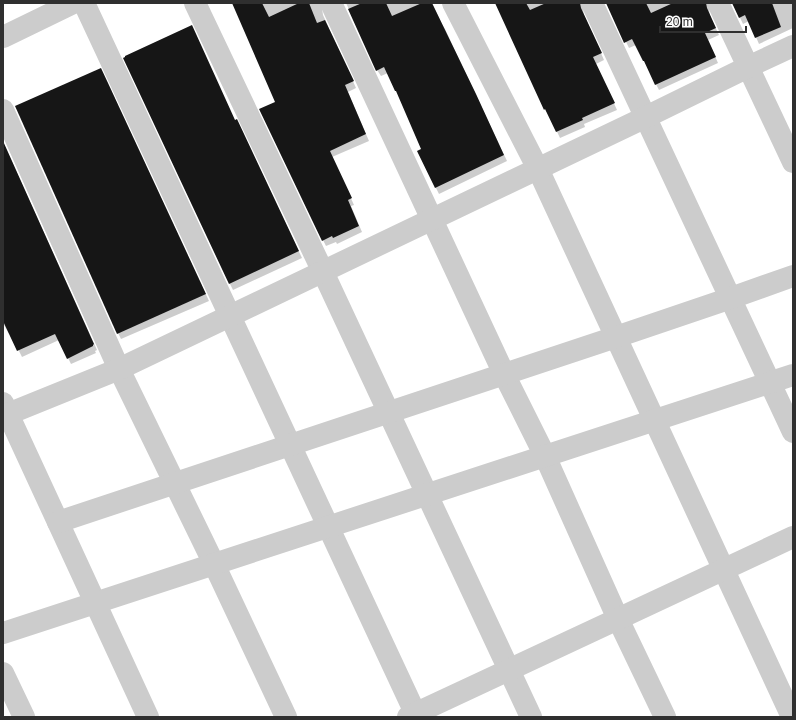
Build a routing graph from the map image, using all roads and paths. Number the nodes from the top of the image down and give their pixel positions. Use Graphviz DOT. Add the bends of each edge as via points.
graph roads {
  1 [pos="73,3"];
  2 [pos="84,3"];
  3 [pos="195,3"];
  4 [pos="331,3"];
  5 [pos="453,3"];
  6 [pos="592,3"];
  7 [pos="718,3"];
  8 [pos="3,38"];
  9 [pos="793,46"];
  10 [pos="748,67"];
  11 [pos="3,110"];
  12 [pos="646,117"];
  13 [pos="793,162"];
  14 [pos="538,169"];
  15 [pos="432,220"];
  16 [pos="323,272"];
  17 [pos="793,276"];
  18 [pos="731,298"];
  19 [pos="230,316"];
  20 [pos="616,337"];
  21 [pos="119,368"];
  22 [pos="504,374"];
  23 [pos="793,375"];
  24 [pos="770,383"];
  25 [pos="5,411"];
  26 [pos="389,412"];
  27 [pos="655,421"];
  28 [pos="793,432"];
  29 [pos="290,445"];
  30 [pos="545,456"];
  31 [pos="174,484"];
  32 [pos="427,495"];
  33 [pos="58,522"];
  34 [pos="328,527"];
  35 [pos="793,537"];
  36 [pos="214,564"];
  37 [pos="724,569"];
  38 [pos="95,603"];
  39 [pos="618,619"];
  40 [pos="3,633"];
  41 [pos="509,670"];
  42 [pos="3,673"];
  43 [pos="413,716"];
  44 [pos="24,717"];
  45 [pos="148,717"];
  46 [pos="286,717"];
  47 [pos="531,717"];
  48 [pos="665,717"];
  49 [pos="792,717"];
  1 -- 8 [label="street"];
  2 -- 19 [label="street"];
  3 -- 16 [label="street"];
  4 -- 15 [label="street"];
  5 -- 14 [label="street"];
  6 -- 12 [label="street"];
  7 -- 10 [label="street"];
  9 -- 10 [label="street"];
  10 -- 12 [label="street"];
  10 -- 13 [label="street"];
  11 -- 21 [label="street"];
  12 -- 14 [label="street"];
  12 -- 18 [label="street"];
  14 -- 15 [label="street"];
  14 -- 20 [label="street"];
  15 -- 16 [label="street"];
  15 -- 22 [label="street"];
  16 -- 19 [label="street"];
  16 -- 26 [label="street"];
  17 -- 18 [label="street"];
  18 -- 20 [label="street"];
  18 -- 24 [label="street"];
  19 -- 21 [label="street"];
  19 -- 29 [label="street"];
  20 -- 22 [label="street"];
  20 -- 27 [label="street"];
  21 -- 25 [label="street"];
  21 -- 31 [label="street"];
  22 -- 26 [label="street"];
  22 -- 30 [label="street"];
  23 -- 24 [label="street"];
  24 -- 27 [label="street"];
  24 -- 28 [label="street"];
  25 -- 33 [label="street"];
  26 -- 29 [label="street"];
  26 -- 32 [label="street"];
  27 -- 30 [label="street"];
  27 -- 37 [label="street"];
  29 -- 31 [label="street"];
  29 -- 34 [label="street"];
  30 -- 32 [label="street"];
  30 -- 39 [label="street"];
  31 -- 33 [label="street"];
  31 -- 36 [label="street"];
  32 -- 34 [label="street"];
  32 -- 41 [label="street"];
  33 -- 38 [label="street"];
  34 -- 36 [label="street"];
  34 -- 43 [label="street"];
  35 -- 37 [label="street"];
  36 -- 38 [label="street"];
  36 -- 46 [label="street"];
  37 -- 39 [label="street"];
  37 -- 49 [label="street"];
  38 -- 40 [label="street"];
  38 -- 45 [label="street"];
  39 -- 41 [label="street"];
  39 -- 48 [label="street"];
  41 -- 43 [label="street"];
  41 -- 47 [label="street"];
  42 -- 44 [label="street"];
}
